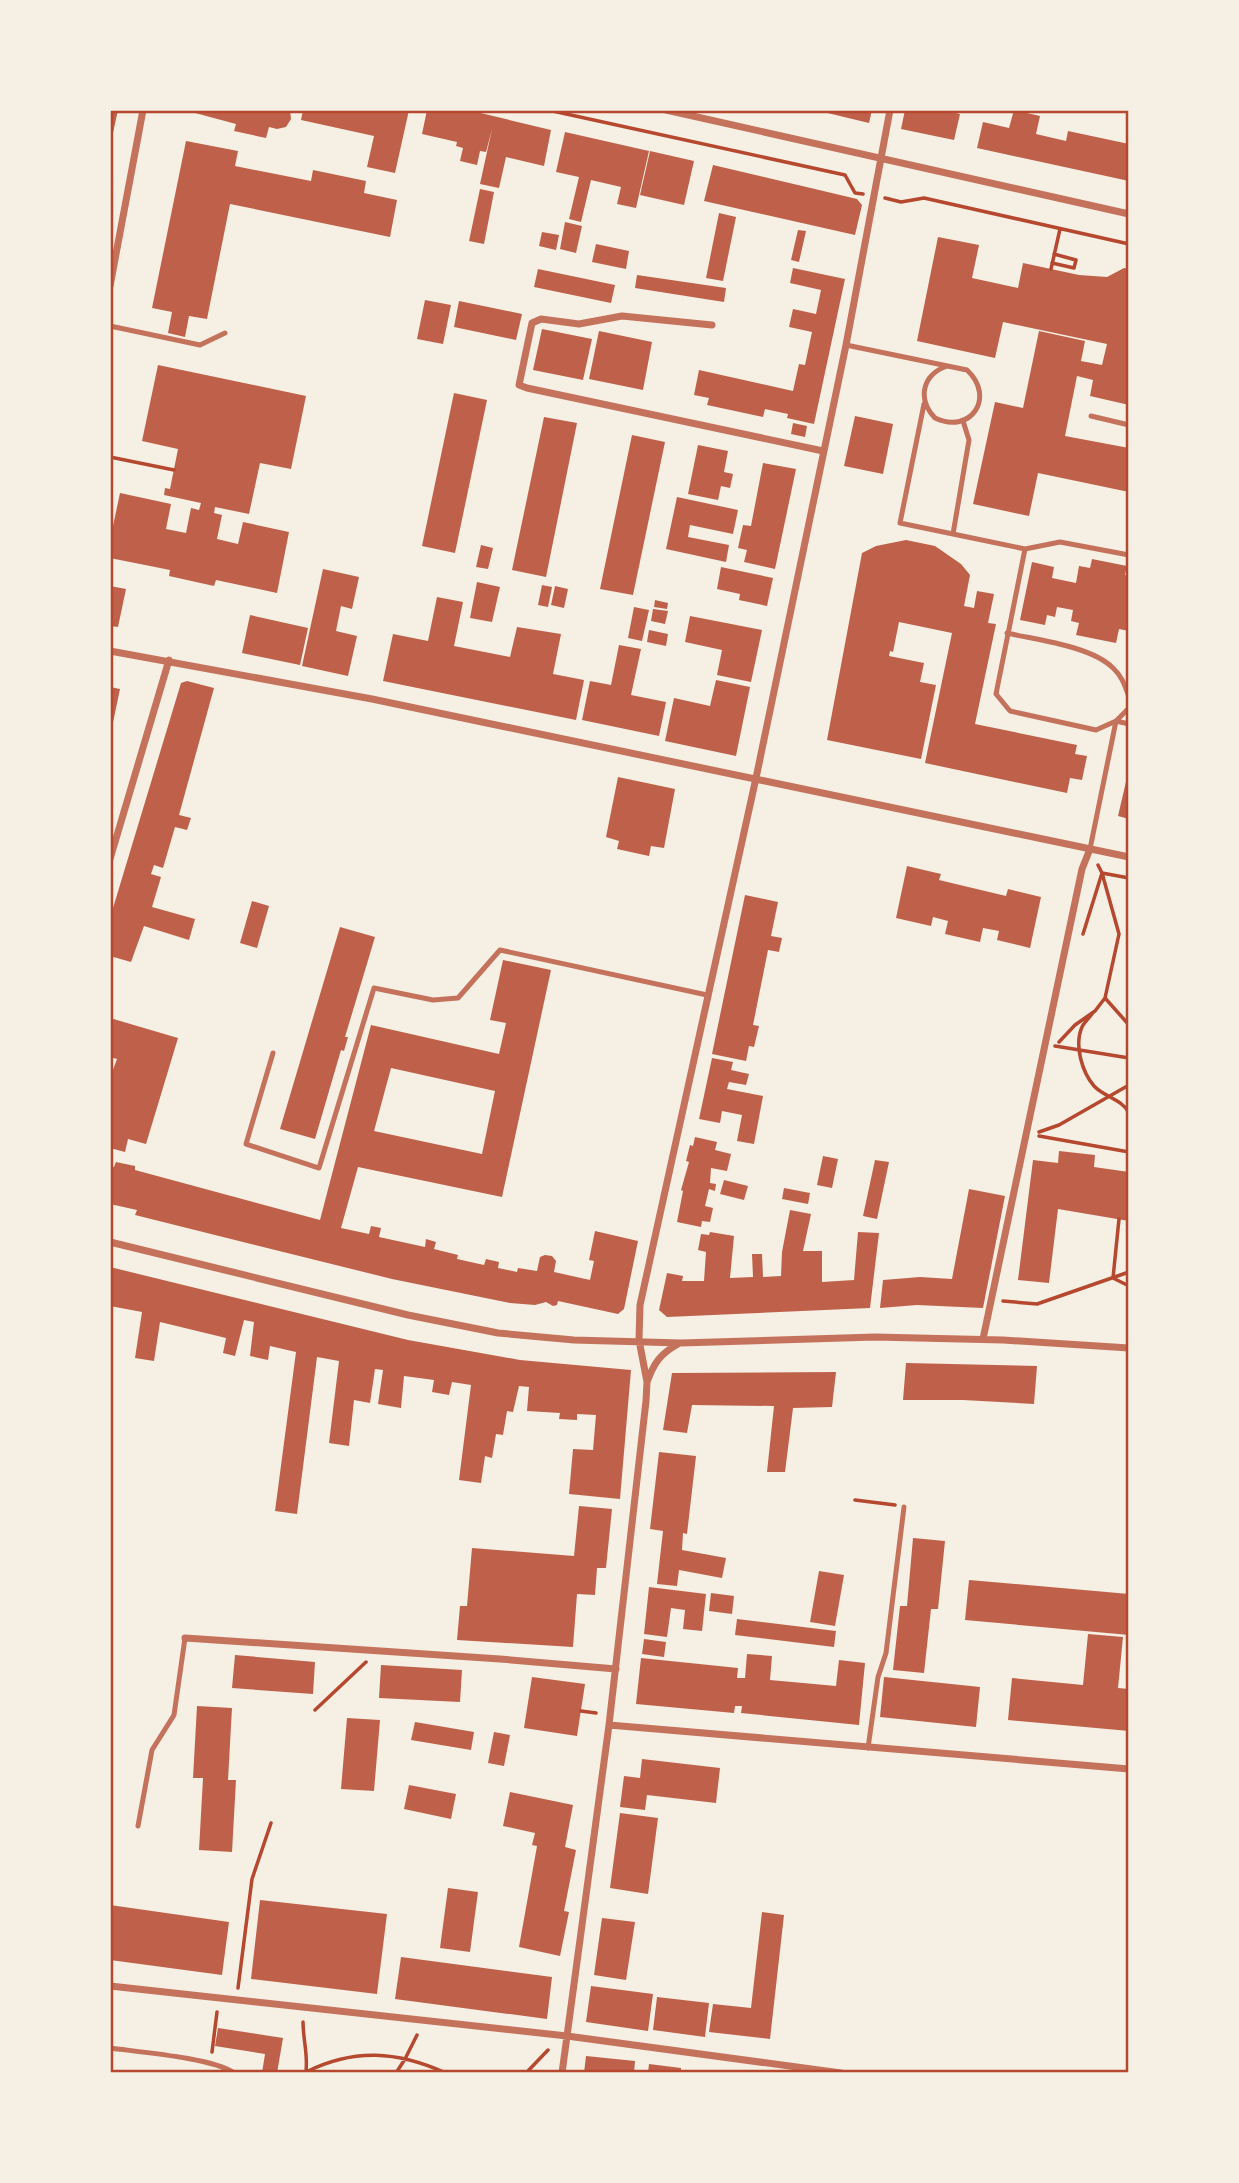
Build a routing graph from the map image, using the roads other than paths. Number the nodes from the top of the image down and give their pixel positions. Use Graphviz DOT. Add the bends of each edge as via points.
graph roads {
  1 [pos="143,110"];
  2 [pos="667,110"];
  3 [pos="890,110"];
  4 [pos="881,158"];
  5 [pos="1129,214"];
  6 [pos="110,286"];
  7 [pos="712,325"];
  8 [pos="110,326"];
  9 [pos="225,333"];
  10 [pos="846,345"];
  11 [pos="947,366"];
  12 [pos="924,402"];
  13 [pos="1091,416"];
  14 [pos="963,421"];
  15 [pos="1129,425"];
  16 [pos="823,452"];
  17 [pos="953,534"];
  18 [pos="1025,549"];
  19 [pos="1129,555"];
  20 [pos="1007,633"];
  21 [pos="110,651"];
  22 [pos="169,660"];
  23 [pos="1129,697"];
  24 [pos="1129,708"];
  25 [pos="1116,721"];
  26 [pos="1129,724"];
  27 [pos="756,778"];
  28 [pos="1090,849"];
  29 [pos="1129,857"];
  30 [pos="110,859"];
  31 [pos="707,995"];
  32 [pos="273,1053"];
  33 [pos="110,1242"];
  34 [pos="983,1339"];
  35 [pos="639,1340"];
  36 [pos="681,1343"];
  37 [pos="1129,1348"];
  38 [pos="647,1382"];
  39 [pos="904,1507"];
  40 [pos="185,1638"];
  41 [pos="616,1669"];
  42 [pos="609,1725"];
  43 [pos="868,1748"];
  44 [pos="1129,1769"];
  45 [pos="138,1826"];
  46 [pos="110,1986"];
  47 [pos="567,2036"];
  48 [pos="110,2048"];
  49 [pos="234,2073"];
  50 [pos="562,2073"];
  51 [pos="841,2073"];
  1 -- 6 [label="street"];
  2 -- 4 [label="street"];
  3 -- 4 [label="street"];
  4 -- 5 [label="street"];
  4 -- 10 [label="street"];
  7 -- 16 [label="street" via="622,316 579,324 541,319 532,323 519,385"];
  8 -- 9 [label="lane" via="200,345"];
  10 -- 11 [label="lane"];
  10 -- 16 [label="street"];
  11 -- 12 [label="lane" via="930,376"];
  11 -- 14 [label="lane" via="967,370 979,387 978,407"];
  12 -- 14 [label="lane" via="935,418"];
  12 -- 17 [label="lane" via="901,523"];
  13 -- 15 [label="lane"];
  14 -- 17 [label="lane" via="969,440"];
  16 -- 27 [label="street"];
  17 -- 18 [label="lane"];
  18 -- 19 [label="lane" via="1060,541"];
  18 -- 20 [label="lane"];
  20 -- 23 [label="lane" via="1088,652 1112,666"];
  20 -- 25 [label="lane" via="996,694 1010,711 1096,730"];
  21 -- 22 [label="street"];
  22 -- 27 [label="street"];
  22 -- 30 [label="street"];
  24 -- 25 [label="lane"];
  25 -- 26 [label="lane"];
  25 -- 28 [label="lane"];
  27 -- 28 [label="street"];
  27 -- 31 [label="street"];
  28 -- 29 [label="street"];
  28 -- 34 [label="street" via="1082,869"];
  31 -- 32 [label="lane" via="500,950 457,999 433,1000 374,988 319,1168 246,1144"];
  31 -- 35 [label="street" via="640,1306"];
  33 -- 35 [label="street" via="395,1312 498,1332 574,1340"];
  34 -- 36 [label="street"];
  34 -- 37 [label="street"];
  35 -- 36 [label="street"];
  35 -- 38 [label="street"];
  36 -- 38 [label="street" via="663,1353"];
  38 -- 41 [label="street"];
  39 -- 43 [label="lane" via="886,1653"];
  40 -- 41 [label="street"];
  40 -- 45 [label="lane" via="174,1715 152,1751"];
  41 -- 42 [label="street"];
  42 -- 43 [label="street"];
  42 -- 47 [label="street"];
  43 -- 44 [label="street"];
  46 -- 47 [label="street"];
  47 -- 50 [label="street"];
  47 -- 51 [label="street"];
  48 -- 49 [label="lane" via="210,2063"];
}
